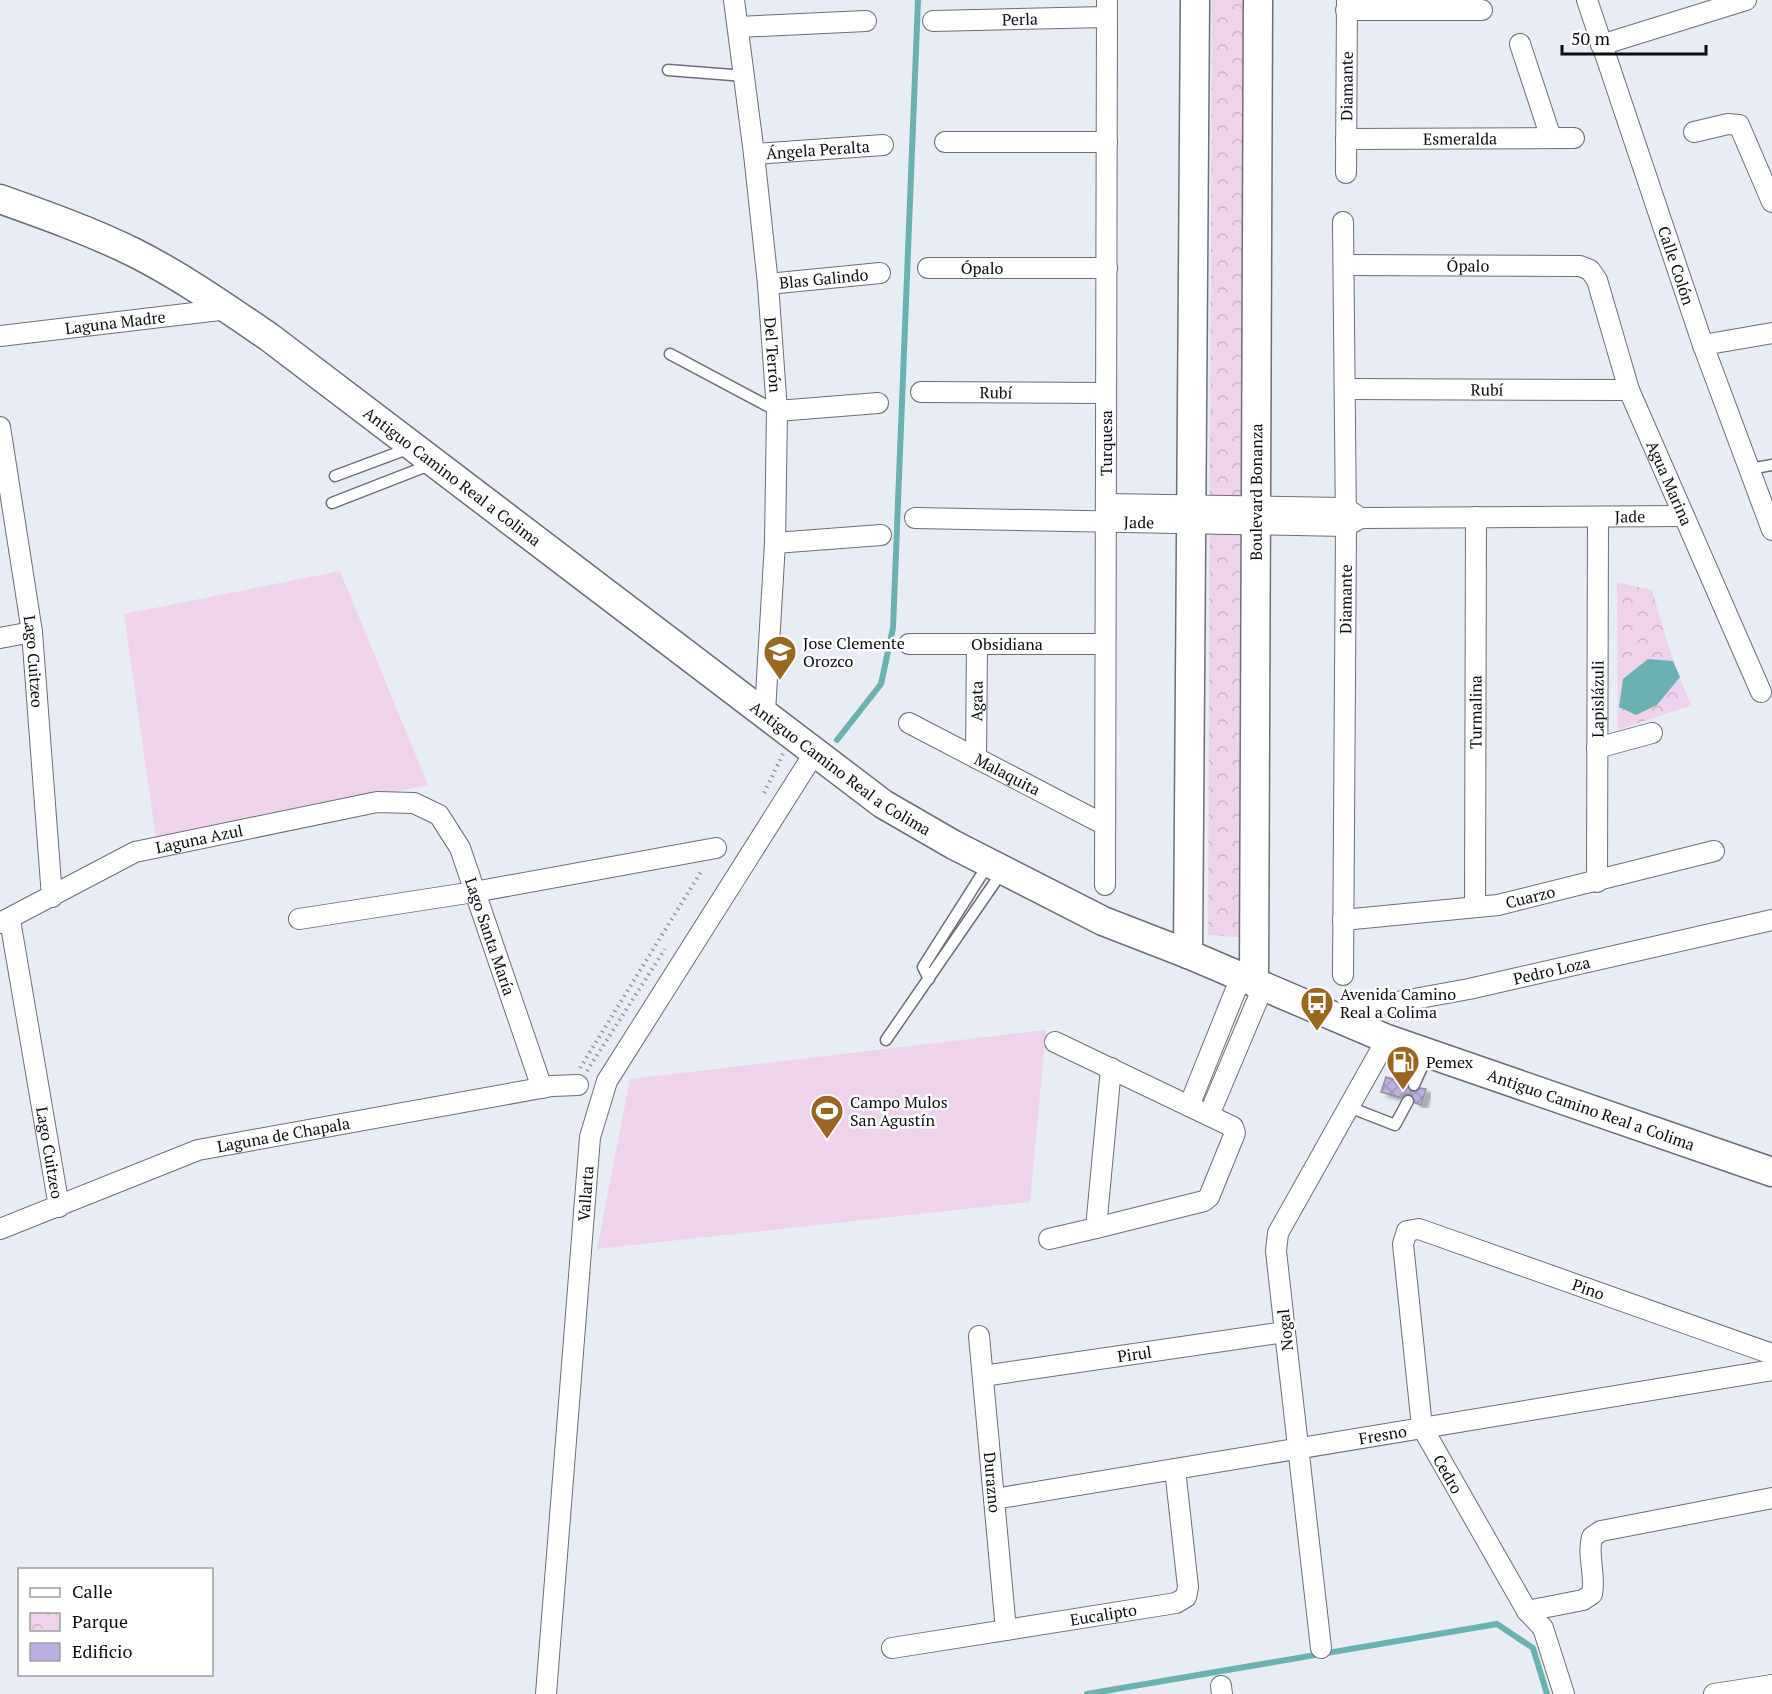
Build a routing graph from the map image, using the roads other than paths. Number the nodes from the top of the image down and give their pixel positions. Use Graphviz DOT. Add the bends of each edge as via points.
graph roads {
  1 [pos="734,0"];
  2 [pos="1195,0"];
  3 [pos="1258,0"];
  4 [pos="1587,0"];
  5 [pos="1746,0"];
  6 [pos="1347,5"];
  7 [pos="1107,8"];
  8 [pos="1482,10"];
  9 [pos="866,21"];
  10 [pos="933,21"];
  11 [pos="738,27"];
  12 [pos="1520,44"];
  13 [pos="1601,45"];
  14 [pos="668,70"];
  15 [pos="745,76"];
  16 [pos="1694,132"];
  17 [pos="1551,138"];
  18 [pos="1574,138"];
  19 [pos="1346,139"];
  20 [pos="945,142"];
  21 [pos="1107,142"];
  22 [pos="883,145"];
  23 [pos="754,154"];
  24 [pos="1346,173"];
  25 [pos="0,199"];
  26 [pos="1772,202"];
  27 [pos="1343,222"];
  28 [pos="1346,265"];
  29 [pos="928,268"];
  30 [pos="1107,268"];
  31 [pos="1590,270"];
  32 [pos="880,273"];
  33 [pos="768,284"];
  34 [pos="228,309"];
  35 [pos="1772,333"];
  36 [pos="0,336"];
  37 [pos="1703,345"];
  38 [pos="670,354"];
  39 [pos="1345,389"];
  40 [pos="1629,390"];
  41 [pos="921,392"];
  42 [pos="1106,393"];
  43 [pos="878,403"];
  44 [pos="777,411"];
  45 [pos="0,427"];
  46 [pos="425,455"];
  47 [pos="1772,465"];
  48 [pos="1750,469"];
  49 [pos="335,476"];
  50 [pos="332,504"];
  51 [pos="1768,508"];
  52 [pos="1106,512"];
  53 [pos="1192,514"];
  54 [pos="1256,515"];
  55 [pos="1684,516"];
  56 [pos="1350,517"];
  57 [pos="1476,517"];
  58 [pos="1598,517"];
  59 [pos="915,518"];
  60 [pos="1772,530"];
  61 [pos="881,535"];
  62 [pos="775,543"];
  63 [pos="32,632"];
  64 [pos="0,638"];
  65 [pos="909,644"];
  66 [pos="977,644"];
  67 [pos="1105,644"];
  68 [pos="1761,692"];
  69 [pos="765,712"];
  70 [pos="909,723"];
  71 [pos="1652,733"];
  72 [pos="1597,748"];
  73 [pos="815,752"];
  74 [pos="976,758"];
  75 [pos="414,803"];
  76 [pos="1105,825"];
  77 [pos="716,848"];
  78 [pos="1714,851"];
  79 [pos="996,867"];
  80 [pos="1597,882"];
  81 [pos="1105,885"];
  82 [pos="474,892"];
  83 [pos="52,897"];
  84 [pos="1475,907"];
  85 [pos="299,919"];
  86 [pos="1343,920"];
  87 [pos="1772,920"];
  88 [pos="5,922"];
  89 [pos="945,930"];
  90 [pos="956,939"];
  91 [pos="1188,954"];
  92 [pos="1343,975"];
  93 [pos="929,979"];
  94 [pos="1253,982"];
  95 [pos="1330,1014"];
  96 [pos="886,1040"];
  97 [pos="1387,1040"];
  98 [pos="1055,1042"];
  99 [pos="1428,1054"];
  100 [pos="1111,1068"];
  101 [pos="579,1085"];
  102 [pos="1414,1085"];
  103 [pos="542,1088"];
  104 [pos="1408,1101"];
  105 [pos="1189,1106"];
  106 [pos="1349,1107"];
  107 [pos="1209,1116"];
  108 [pos="1772,1172"];
  109 [pos="59,1208"];
  110 [pos="1096,1228"];
  111 [pos="0,1229"];
  112 [pos="1407,1231"];
  113 [pos="1049,1239"];
  114 [pos="1285,1332"];
  115 [pos="980,1336"];
  116 [pos="1772,1354"];
  117 [pos="1772,1370"];
  118 [pos="983,1376"];
  119 [pos="1422,1427"];
  120 [pos="1299,1448"];
  121 [pos="1175,1469"];
  122 [pos="1772,1498"];
  123 [pos="994,1499"];
  124 [pos="1527,1611"];
  125 [pos="1006,1630"];
  126 [pos="892,1648"];
  127 [pos="1321,1648"];
  128 [pos="1772,1685"];
  129 [pos="546,1694"];
  130 [pos="1564,1694"];
  131 [pos="1714,1694"];
  1 -- 11 [label="street, Del Terrón"];
  2 -- 53 [label="main road"];
  3 -- 54 [label="main road, Boulevard Bonanza"];
  4 -- 13 [label="street, Calle Colón"];
  5 -- 13 [label="street"];
  6 -- 8 [label="street"];
  6 -- 19 [label="street, Diamante"];
  7 -- 10 [label="street, Perla"];
  7 -- 21 [label="street, Turquesa"];
  9 -- 11 [label="street"];
  11 -- 15 [label="street, Del Terrón"];
  12 -- 17 [label="street"];
  13 -- 37 [label="street, Calle Colón"];
  14 -- 15 [label="lane"];
  15 -- 23 [label="street, Del Terrón"];
  16 -- 26 [label="street" via="1739,125"];
  17 -- 18 [label="street, Esmeralda"];
  17 -- 19 [label="street, Esmeralda"];
  19 -- 24 [label="street, Diamante"];
  20 -- 21 [label="street"];
  21 -- 30 [label="street, Turquesa"];
  22 -- 23 [label="street, Ángela Peralta"];
  23 -- 33 [label="street, Del Terrón"];
  25 -- 34 [label="main road, Antiguo Camino Real a Colima" via="134,253"];
  27 -- 28 [label="street, Diamante"];
  28 -- 31 [label="street, Ópalo" via="1580,266"];
  28 -- 39 [label="street, Diamante"];
  29 -- 30 [label="street, Ópalo"];
  30 -- 42 [label="street, Turquesa"];
  31 -- 40 [label="street, Agua Marina" via="1597,280"];
  32 -- 33 [label="street, Blas Galindo"];
  33 -- 44 [label="street, Del Terrón"];
  34 -- 36 [label="street, Laguna Madre"];
  34 -- 46 [label="main road, Antiguo Camino Real a Colima"];
  35 -- 37 [label="street"];
  37 -- 48 [label="street, Calle Colón"];
  38 -- 44 [label="lane"];
  39 -- 40 [label="street, Rubí"];
  39 -- 56 [label="street, Diamante"];
  40 -- 55 [label="street, Agua Marina"];
  41 -- 42 [label="street, Rubí"];
  42 -- 52 [label="street, Turquesa"];
  43 -- 44 [label="street"];
  44 -- 62 [label="street, Del Terrón"];
  45 -- 63 [label="street, Lago Cuitzeo"];
  46 -- 49 [label="lane"];
  46 -- 50 [label="lane"];
  46 -- 69 [label="main road, Antiguo Camino Real a Colima"];
  47 -- 48 [label="lane"];
  48 -- 51 [label="street, Calle Colón"];
  51 -- 60 [label="street, Calle Colón"];
  52 -- 53 [label="street, Jade"];
  52 -- 59 [label="street, Jade"];
  52 -- 67 [label="street, Turquesa"];
  53 -- 54 [label="street, Jade"];
  53 -- 91 [label="main road"];
  54 -- 56 [label="street, Jade"];
  54 -- 94 [label="main road, Boulevard Bonanza"];
  55 -- 58 [label="street, Jade"];
  55 -- 68 [label="street, Agua Marina"];
  56 -- 57 [label="street, Jade"];
  56 -- 86 [label="street, Diamante"];
  57 -- 58 [label="street, Jade"];
  57 -- 84 [label="street, Turmalina"];
  58 -- 72 [label="street, Lapislázuli"];
  61 -- 62 [label="street"];
  62 -- 69 [label="street, Del Terrón"];
  63 -- 64 [label="street"];
  63 -- 83 [label="street, Lago Cuitzeo"];
  65 -- 66 [label="street, Obsidiana"];
  66 -- 67 [label="street, Obsidiana"];
  66 -- 74 [label="street, Agata"];
  67 -- 76 [label="street, Turquesa"];
  69 -- 73 [label="main road, Antiguo Camino Real a Colima"];
  70 -- 74 [label="street, Malaquita"];
  71 -- 72 [label="street"];
  72 -- 80 [label="street, Lapislázuli"];
  73 -- 79 [label="main road, Antiguo Camino Real a Colima" via="883,804"];
  73 -- 129 [label="street, Vallarta" via="607,1081 590,1137"];
  74 -- 76 [label="street, Malaquita"];
  75 -- 82 [label="street, Lago Santa María" via="439,815 460,848"];
  75 -- 83 [label="street, Laguna Azul" via="376,802 135,852"];
  76 -- 81 [label="street, Turquesa"];
  77 -- 82 [label="street"];
  78 -- 80 [label="street, Cuarzo"];
  79 -- 89 [label="lane"];
  79 -- 90 [label="lane"];
  79 -- 91 [label="main road, Antiguo Camino Real a Colima" via="1103,921"];
  80 -- 84 [label="street, Cuarzo"];
  82 -- 85 [label="street"];
  82 -- 103 [label="street, Lago Santa María"];
  83 -- 88 [label="street, Laguna Azul"];
  84 -- 86 [label="street, Cuarzo"];
  86 -- 92 [label="street, Diamante"];
  87 -- 95 [label="street, Pedro Loza" via="1469,989"];
  88 -- 109 [label="street, Lago Cuitzeo"];
  89 -- 90 [label="lane"];
  89 -- 93 [label="lane" via="923,967"];
  90 -- 93 [label="lane"];
  91 -- 94 [label="main road, Antiguo Camino Real a Colima"];
  93 -- 96 [label="lane"];
  94 -- 95 [label="main road, Antiguo Camino Real a Colima"];
  94 -- 105 [label="street"];
  94 -- 107 [label="street"];
  95 -- 97 [label="main road, Antiguo Camino Real a Colima"];
  97 -- 99 [label="main road, Antiguo Camino Real a Colima"];
  97 -- 106 [label="street, Nogal"];
  98 -- 100 [label="street"];
  99 -- 102 [label="lane"];
  99 -- 108 [label="main road, Antiguo Camino Real a Colima"];
  100 -- 105 [label="street"];
  100 -- 110 [label="street"];
  101 -- 103 [label="street, Laguna de Chapala"];
  103 -- 109 [label="street, Laguna de Chapala" via="198,1150"];
  104 -- 106 [label="lane" via="1395,1125"];
  105 -- 107 [label="street"];
  106 -- 114 [label="street, Nogal" via="1278,1233 1276,1251"];
  107 -- 110 [label="street" via="1233,1127 1236,1137 1209,1197 1199,1203"];
  109 -- 111 [label="street, Laguna de Chapala"];
  110 -- 113 [label="street"];
  112 -- 116 [label="street, Pino" via="1419,1229"];
  112 -- 119 [label="street, Cedro" via="1403,1244"];
  114 -- 118 [label="street, Pirul"];
  114 -- 120 [label="street, Nogal"];
  115 -- 118 [label="street, Durazno"];
  117 -- 119 [label="street, Fresno"];
  118 -- 123 [label="street, Durazno"];
  119 -- 120 [label="street, Fresno"];
  119 -- 124 [label="street, Cedro"];
  120 -- 121 [label="street, Fresno"];
  120 -- 127 [label="street, Nogal"];
  121 -- 123 [label="street, Fresno"];
  121 -- 125 [label="street, Eucalipto" via="1186,1597 1176,1603"];
  122 -- 124 [label="street" via="1601,1531 1592,1537 1589,1548 1592,1594 1583,1600"];
  123 -- 125 [label="street, Durazno"];
  124 -- 130 [label="street, Cedro" via="1543,1628"];
  125 -- 126 [label="street, Eucalipto"];
  128 -- 131 [label="street"];
}
